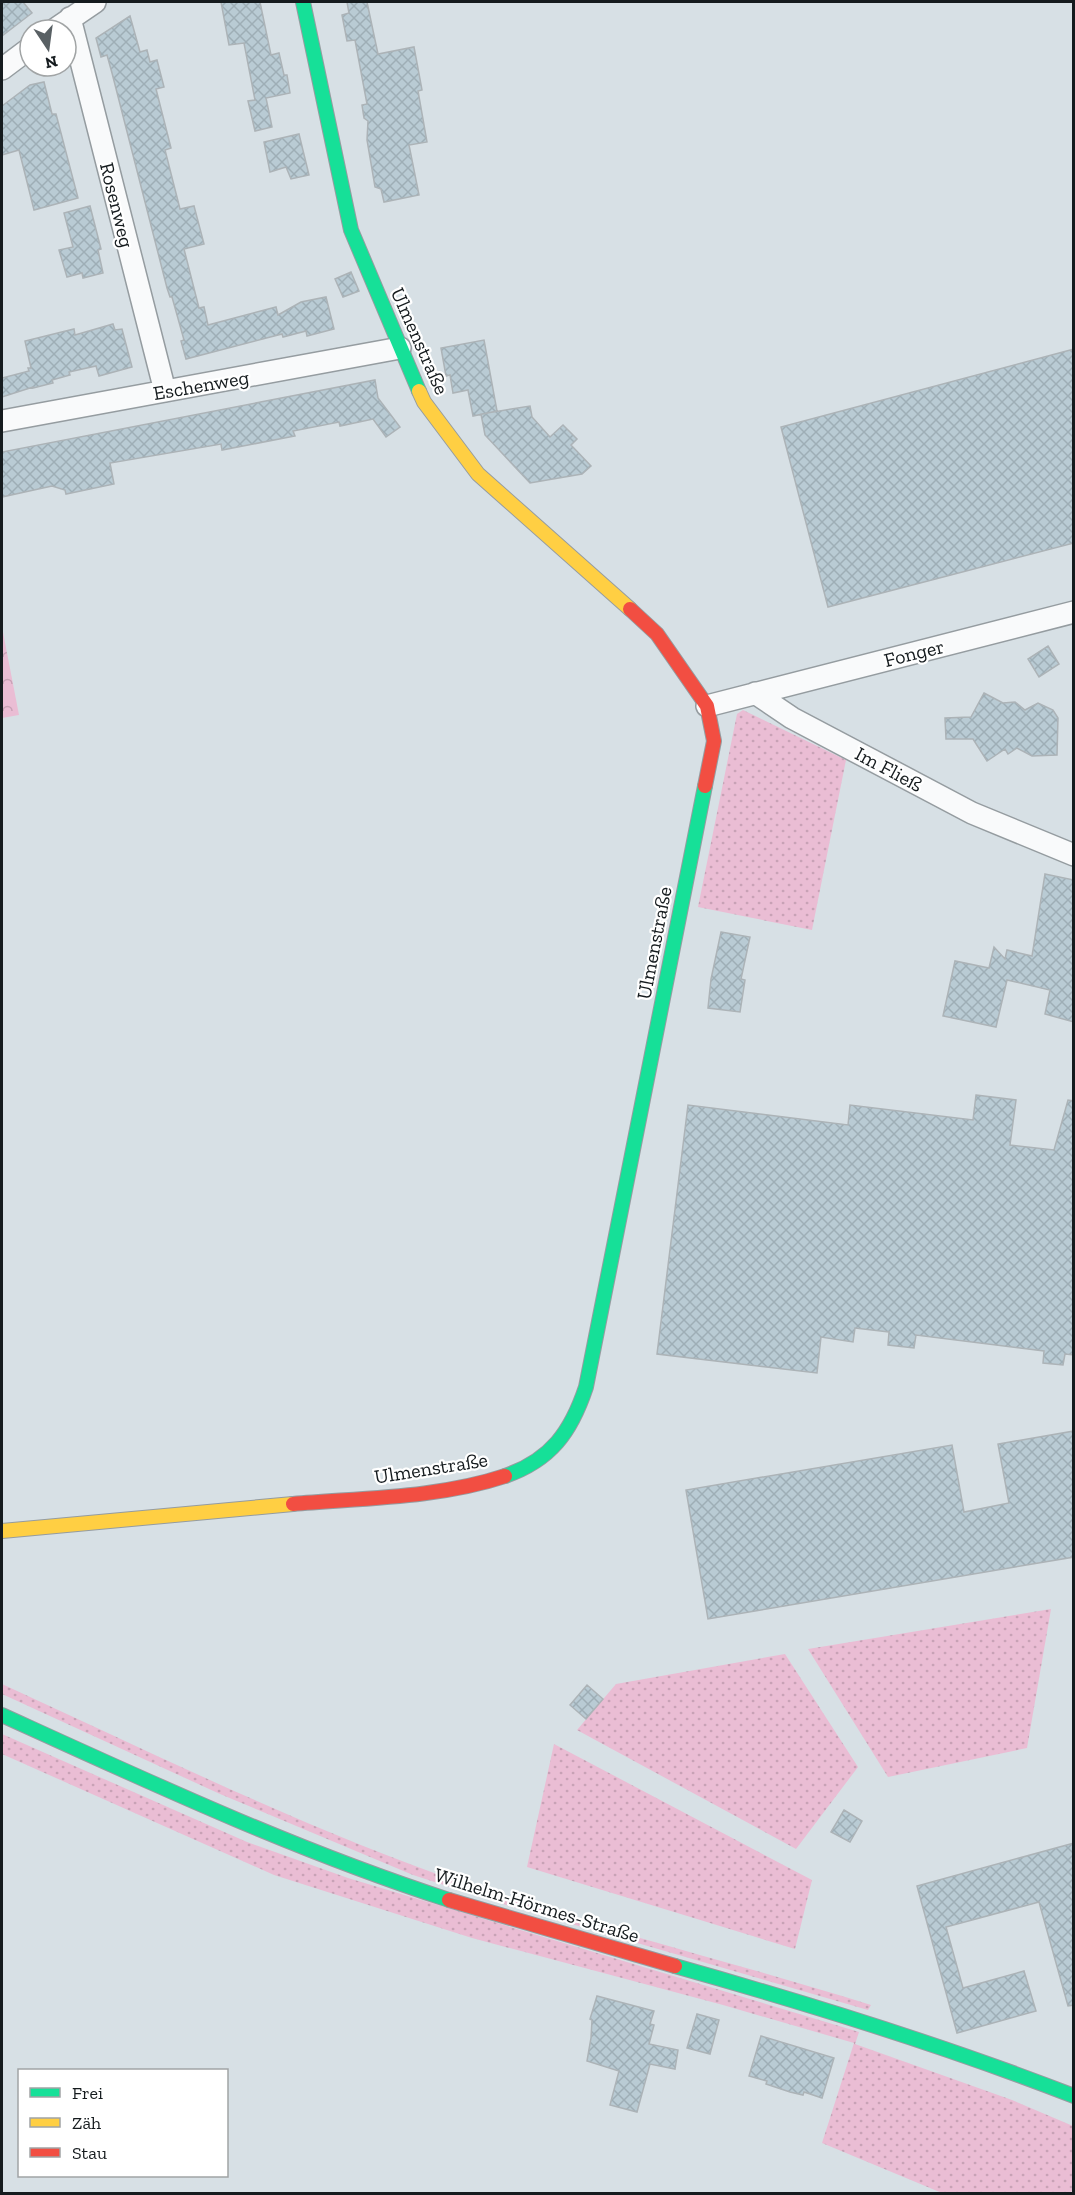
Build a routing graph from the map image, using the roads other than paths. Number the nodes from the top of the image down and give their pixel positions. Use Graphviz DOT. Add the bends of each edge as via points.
graph roads {
  1 [pos="95,2"];
  2 [pos="303,2"];
  3 [pos="71,18"];
  4 [pos="18,57"];
  5 [pos="2,69"];
  6 [pos="77,78"];
  7 [pos="400,348"];
  8 [pos="165,391"];
  9 [pos="2,422"];
  10 [pos="1074,612"];
  11 [pos="755,693"];
  12 [pos="707,706"];
  13 [pos="1074,855"];
  14 [pos="2,1531"];
  15 [pos="2,1715"];
  16 [pos="1074,2096"];
  1 -- 3 [label="street"];
  2 -- 7 [label="street, Ulmenstraße" via="351,230"];
  4 -- 5 [label="street"];
  6 -- 8 [label="street, Rosenweg"];
  7 -- 8 [label="street, Eschenweg"];
  7 -- 12 [label="street, Ulmenstraße" via="424,402 478,474 657,634"];
  8 -- 9 [label="street, Eschenweg"];
  10 -- 11 [label="street, Fonger"];
  11 -- 12 [label="street"];
  11 -- 13 [label="street, Im Fließ" via="792,718 972,813"];
  12 -- 14 [label="street, Ulmenstraße" via="714,741 586,1387 576,1416 559,1443 545,1456 511,1473 445,1490"];
  15 -- 16 [label="street, Wilhelm-Hörmes-Straße" via="198,1805 377,1875 446,1899 876,2025"];
}
